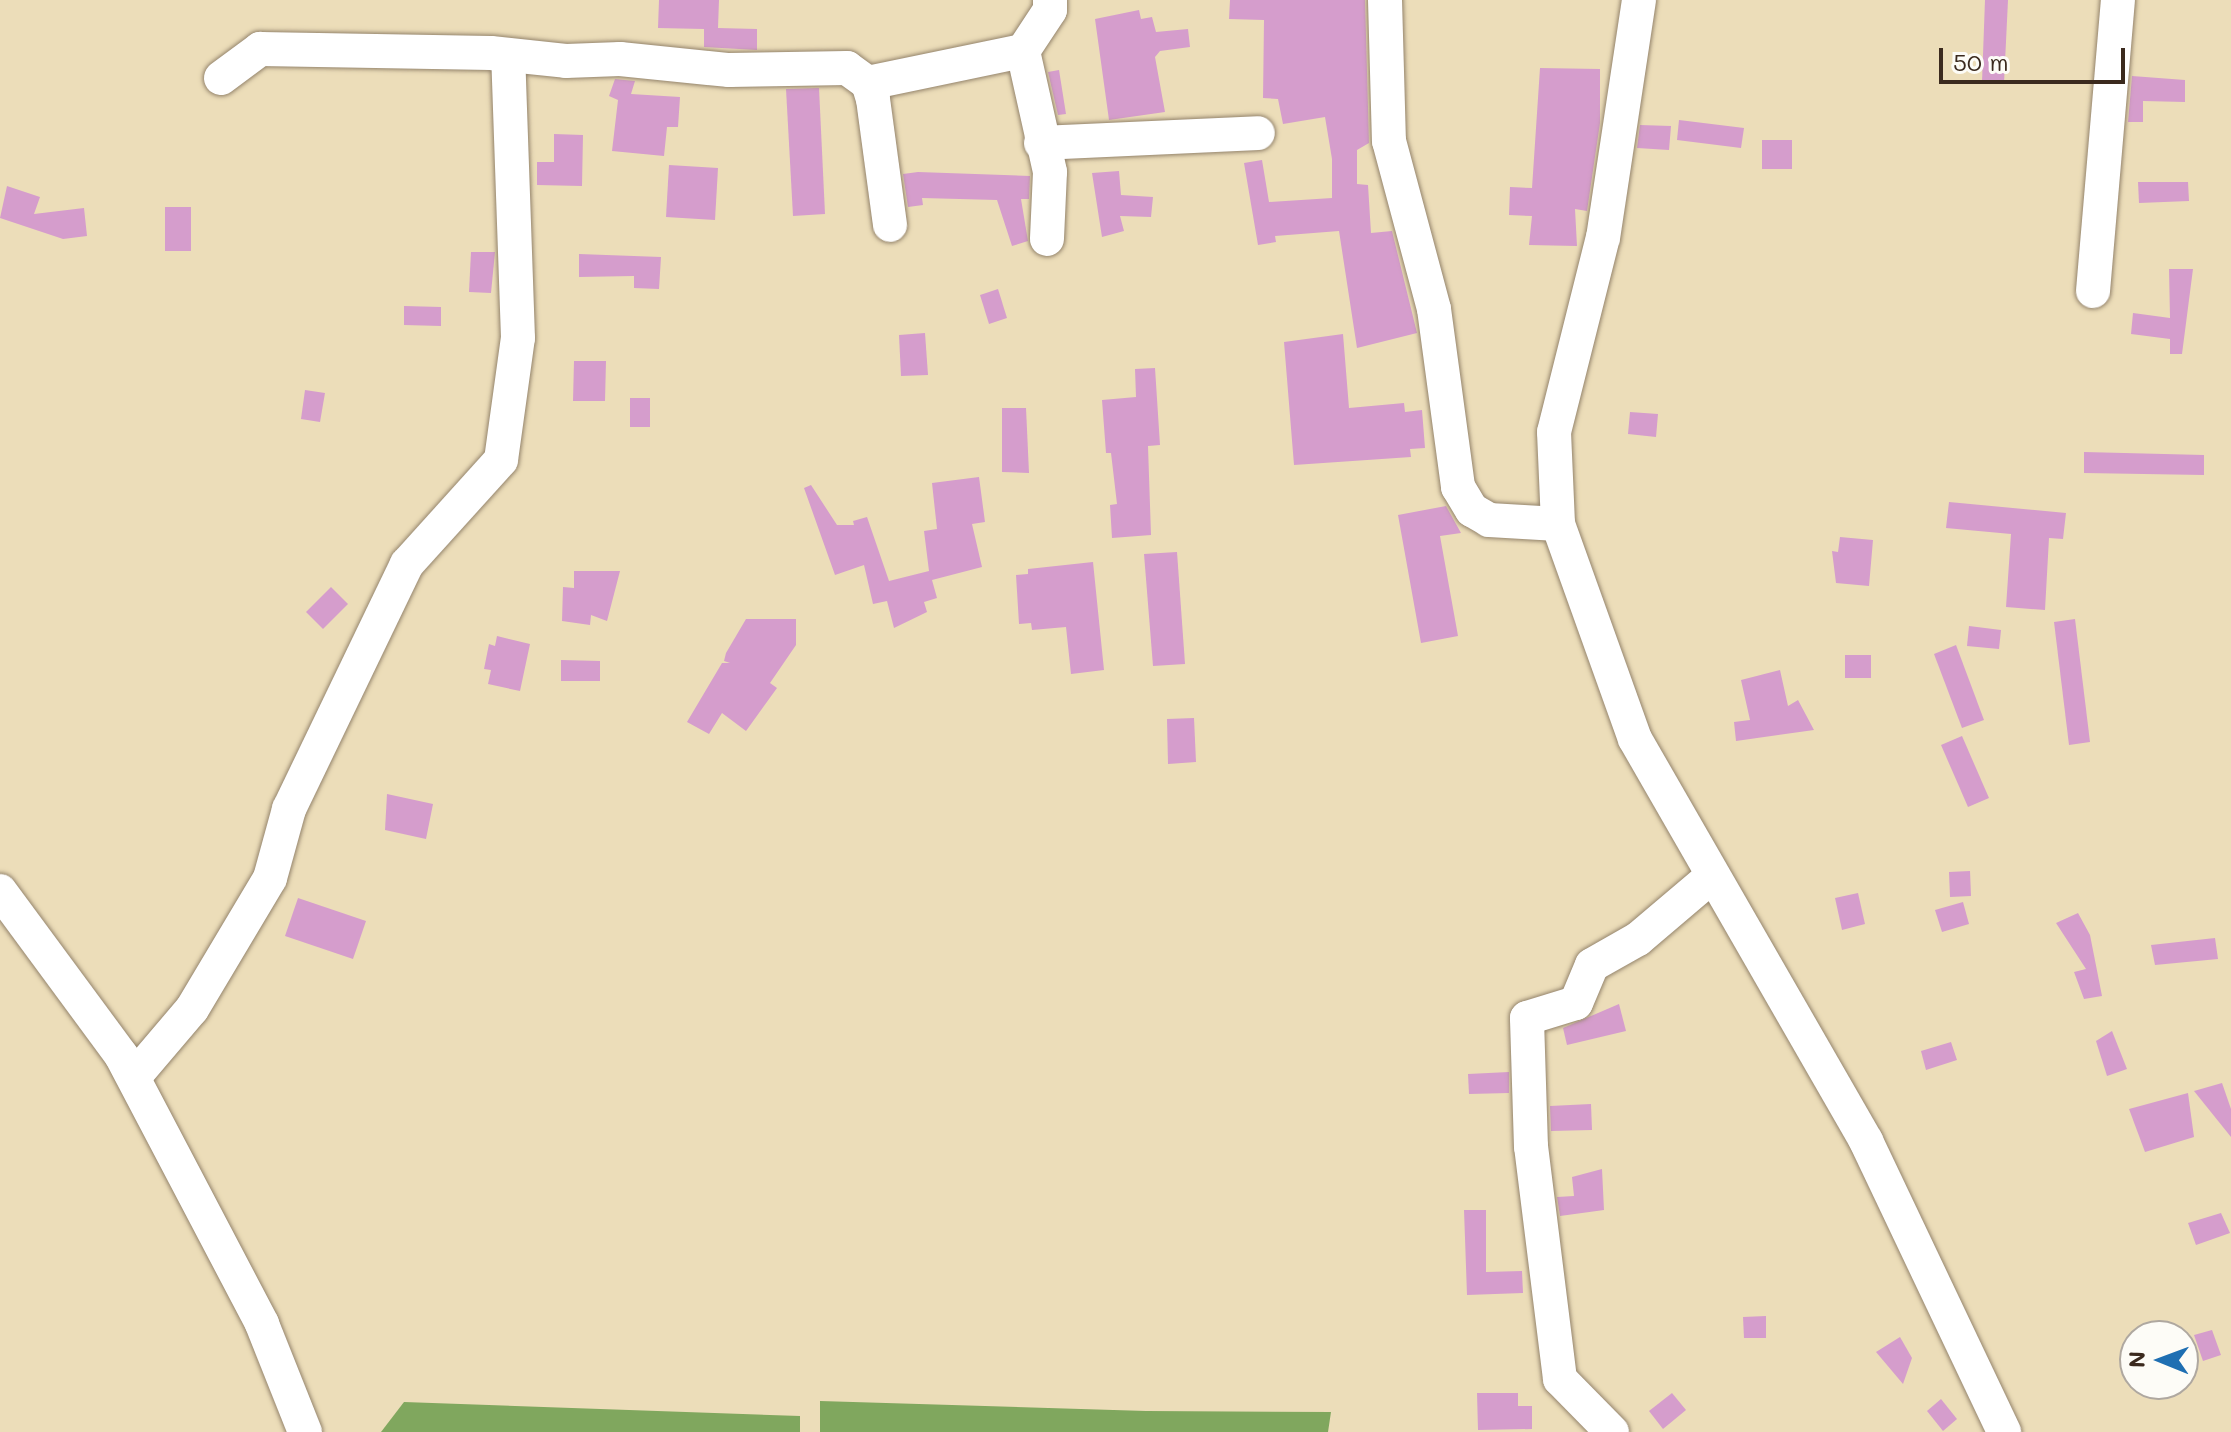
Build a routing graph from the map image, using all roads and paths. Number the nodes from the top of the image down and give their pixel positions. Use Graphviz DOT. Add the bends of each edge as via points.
graph roads {
  1 [pos="1050,0"];
  2 [pos="1385,0"];
  3 [pos="1639,0"];
  4 [pos="2118,0"];
  5 [pos="1023,51"];
  6 [pos="508,55"];
  7 [pos="221,78"];
  8 [pos="868,83"];
  9 [pos="1258,133"];
  10 [pos="1041,143"];
  11 [pos="890,225"];
  12 [pos="1047,239"];
  13 [pos="2093,291"];
  14 [pos="1558,524"];
  15 [pos="1711,877"];
  16 [pos="0,891"];
  17 [pos="140,1070"];
  18 [pos="305,1432"];
  19 [pos="1612,1432"];
  20 [pos="2004,1432"];
  1 -- 5 [label="street" via="1050,10"];
  2 -- 14 [label="street" via="1389,141 1434,309 1458,487 1472,510 1489,520"];
  3 -- 14 [label="street" via="1603,237 1554,432"];
  4 -- 13 [label="street"];
  5 -- 8 [label="street"];
  5 -- 10 [label="street"];
  6 -- 7 [label="street" via="260,49"];
  6 -- 8 [label="street" via="729,70 847,68"];
  6 -- 17 [label="street" via="518,338 501,460 407,564 289,809 270,878 192,1009"];
  8 -- 11 [label="street"];
  9 -- 10 [label="street"];
  10 -- 12 [label="street" via="1050,172"];
  14 -- 15 [label="street" via="1635,739"];
  15 -- 19 [label="street" via="1638,939 1592,965 1576,1003 1527,1018 1531,1147 1560,1379"];
  15 -- 20 [label="street" via="1866,1141"];
  16 -- 18 [label="street" via="121,1055 262,1324"];
}
